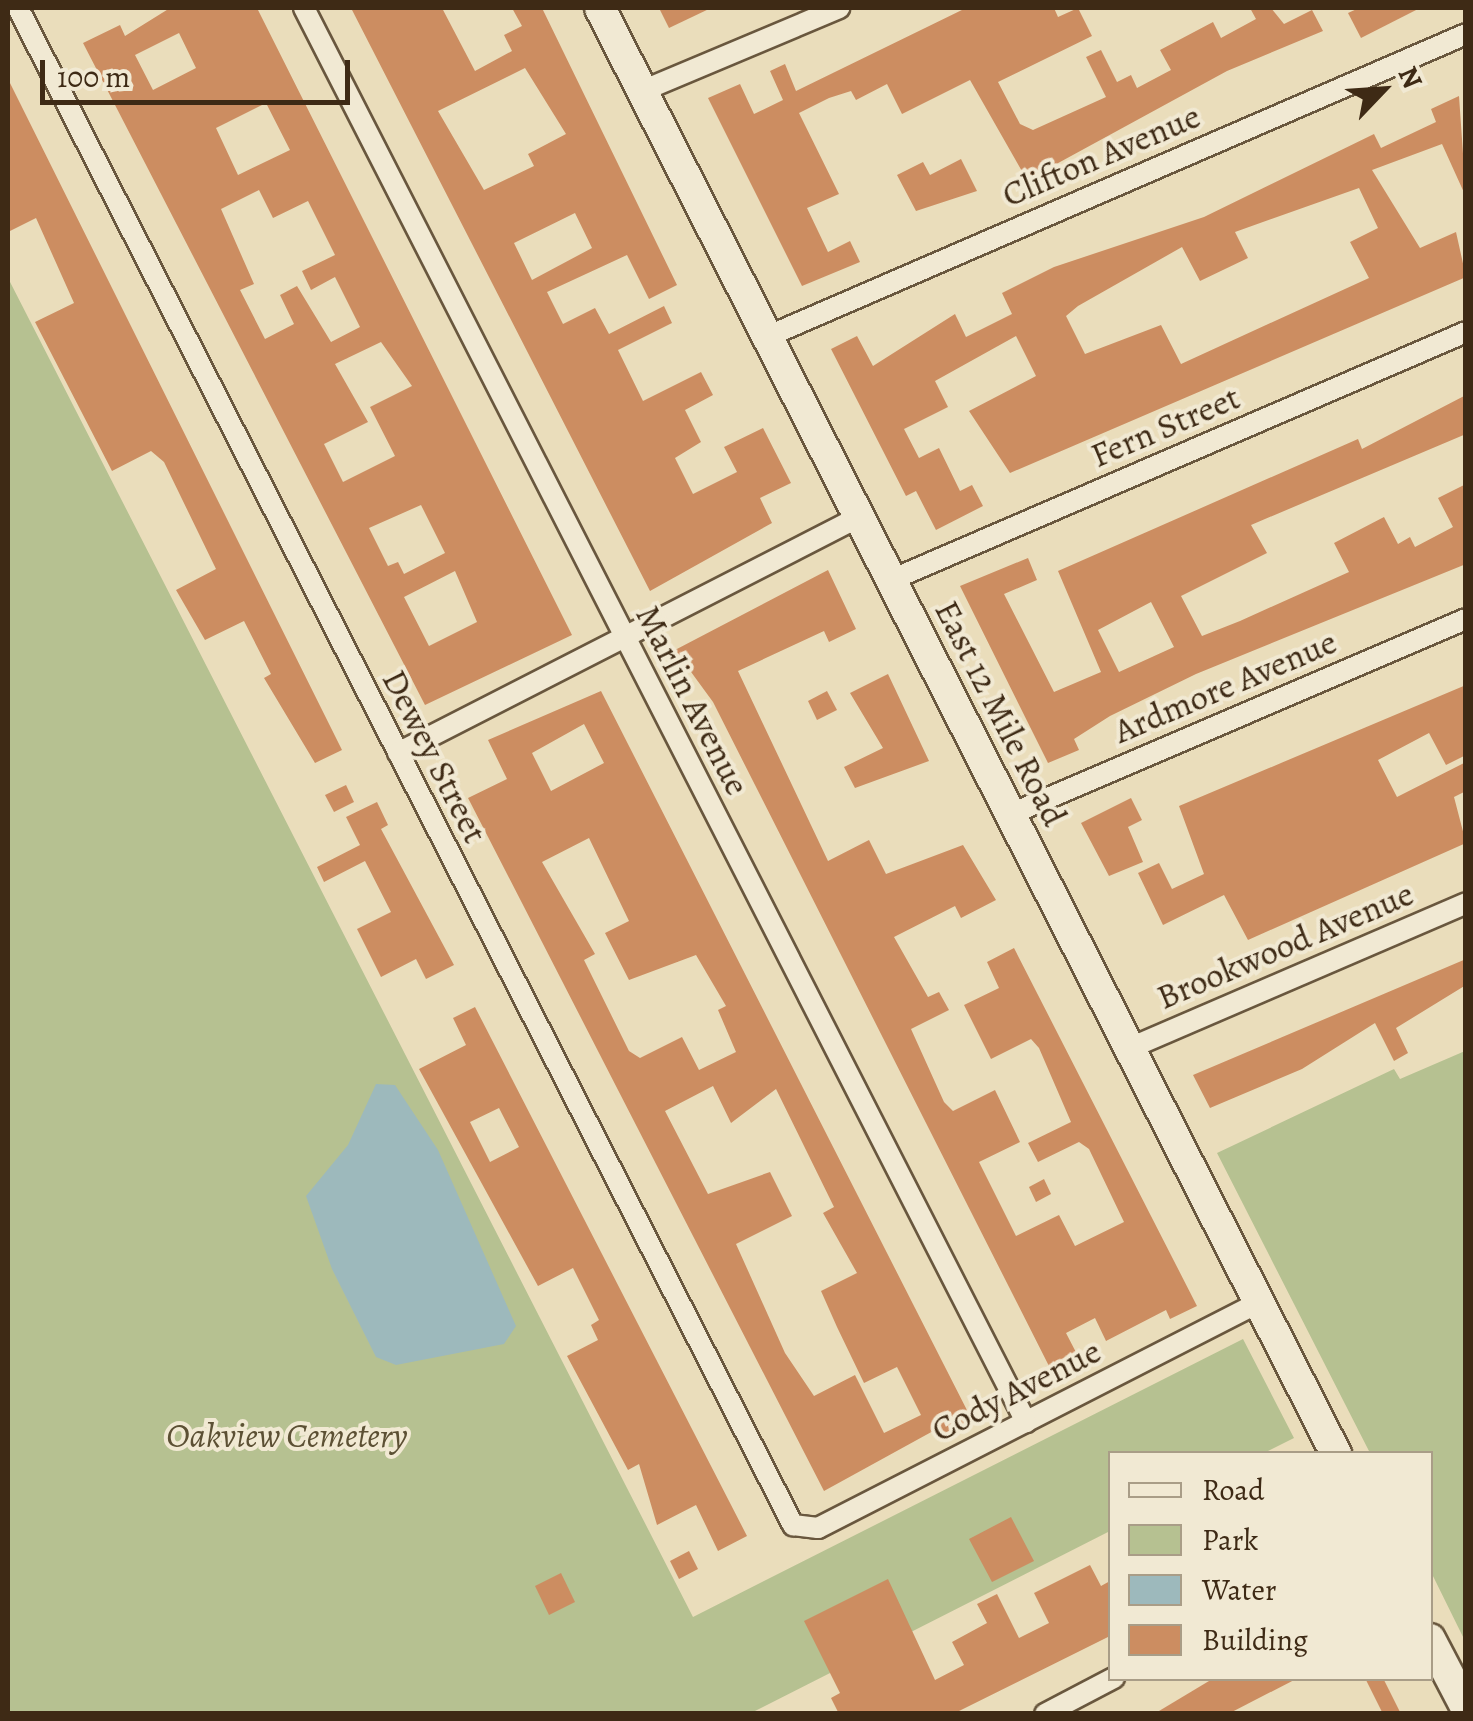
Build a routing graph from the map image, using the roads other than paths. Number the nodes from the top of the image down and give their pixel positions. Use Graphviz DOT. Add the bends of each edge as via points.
graph roads {
  1 [pos="18,8"];
  2 [pos="304,8"];
  3 [pos="600,8"];
  4 [pos="838,8"];
  5 [pos="1466,34"];
  6 [pos="642,90"];
  7 [pos="1466,332"];
  8 [pos="764,338"];
  9 [pos="859,517"];
  10 [pos="891,580"];
  11 [pos="1466,618"];
  12 [pos="625,638"];
  13 [pos="398,753"];
  14 [pos="1011,814"];
  15 [pos="1466,904"];
  16 [pos="1130,1048"];
  17 [pos="1259,1302"];
  18 [pos="1026,1422"];
  19 [pos="1334,1451"];
  20 [pos="801,1529"];
  21 [pos="1433,1645"];
  22 [pos="1108,1681"];
  23 [pos="1466,1708"];
  24 [pos="1045,1714"];
  1 -- 13 [label="street, Dewey Street"];
  2 -- 12 [label="street, Marlin Avenue"];
  3 -- 6 [label="main road, East 12 Mile Road"];
  4 -- 6 [label="street"];
  5 -- 8 [label="street, Clifton Avenue"];
  6 -- 8 [label="main road, East 12 Mile Road"];
  7 -- 10 [label="street, Fern Street"];
  8 -- 9 [label="main road, East 12 Mile Road"];
  9 -- 10 [label="main road, East 12 Mile Road"];
  9 -- 12 [label="street"];
  10 -- 14 [label="main road, East 12 Mile Road"];
  11 -- 14 [label="street, Ardmore Avenue"];
  12 -- 13 [label="street"];
  12 -- 18 [label="street, Marlin Avenue"];
  13 -- 20 [label="street, Dewey Street"];
  14 -- 16 [label="main road, East 12 Mile Road"];
  15 -- 16 [label="street, Brookwood Avenue"];
  16 -- 17 [label="main road, East 12 Mile Road"];
  17 -- 18 [label="street, Cody Avenue"];
  17 -- 19 [label="main road, East 12 Mile Road"];
  18 -- 20 [label="street, Cody Avenue" via="818,1528"];
  21 -- 23 [label="main road"];
  22 -- 24 [label="street"];
}
